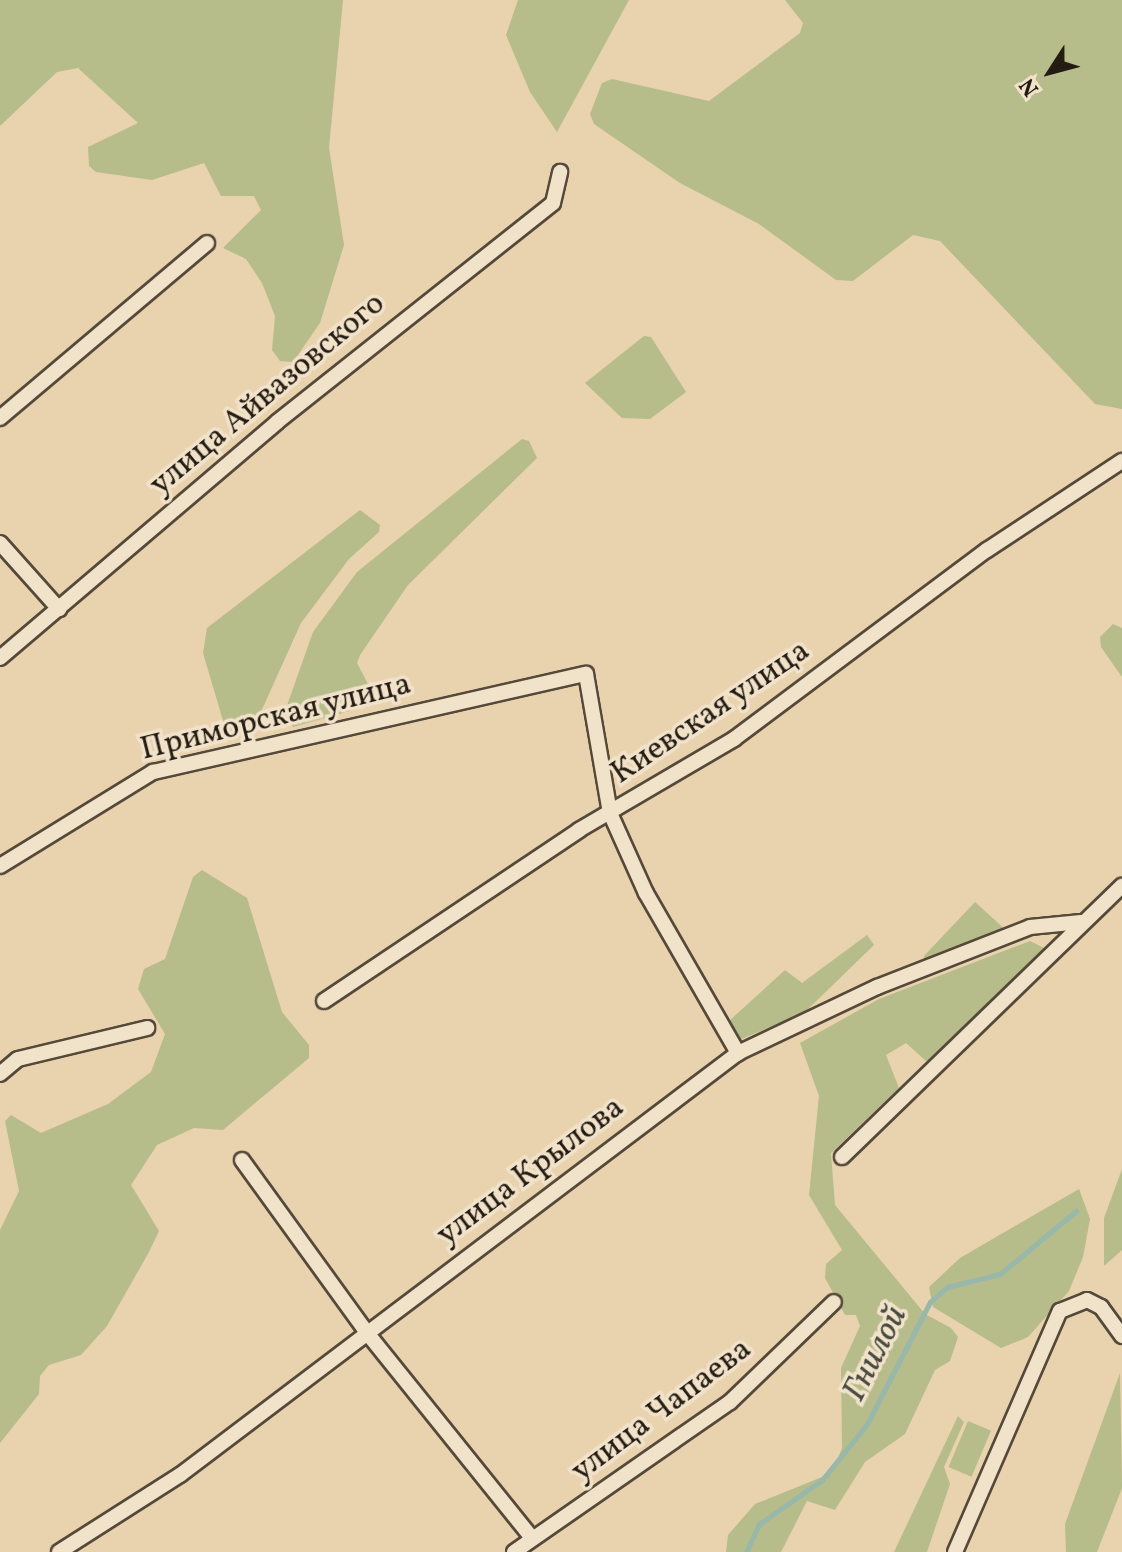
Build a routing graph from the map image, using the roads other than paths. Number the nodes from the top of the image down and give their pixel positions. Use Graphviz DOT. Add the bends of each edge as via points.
graph roads {
  1 [pos="560,172"];
  2 [pos="207,243"];
  3 [pos="0,418"];
  4 [pos="1122,461"];
  5 [pos="0,543"];
  6 [pos="59,609"];
  7 [pos="0,658"];
  8 [pos="610,813"];
  9 [pos="0,866"];
  10 [pos="1122,886"];
  11 [pos="1081,922"];
  12 [pos="324,1001"];
  13 [pos="147,1028"];
  14 [pos="738,1053"];
  15 [pos="0,1074"];
  16 [pos="842,1157"];
  17 [pos="242,1160"];
  18 [pos="834,1302"];
  19 [pos="368,1334"];
  20 [pos="1122,1336"];
  21 [pos="532,1538"];
  22 [pos="59,1552"];
  23 [pos="514,1552"];
  24 [pos="955,1552"];
  1 -- 6 [label="street, улица Айвазовского" via="553,203 277,422"];
  2 -- 3 [label="street"];
  4 -- 8 [label="street, Киевская улица" via="987,550 734,739"];
  5 -- 6 [label="street"];
  6 -- 7 [label="street, улица Айвазовского"];
  8 -- 9 [label="street, Приморская улица" via="586,674 153,772"];
  8 -- 12 [label="street, Киевская улица"];
  8 -- 14 [label="street" via="646,893"];
  10 -- 11 [label="street"];
  11 -- 14 [label="street, улица Крылова" via="1030,927 877,987"];
  11 -- 16 [label="street"];
  13 -- 15 [label="street" via="18,1059"];
  14 -- 19 [label="street, улица Крылова"];
  17 -- 19 [label="street"];
  18 -- 21 [label="street, улица Чапаева" via="730,1402"];
  19 -- 21 [label="street"];
  19 -- 22 [label="street, улица Крылова" via="180,1475"];
  20 -- 24 [label="street" via="1101,1307 1087,1300 1060,1311"];
  21 -- 23 [label="street, улица Чапаева"];
}
